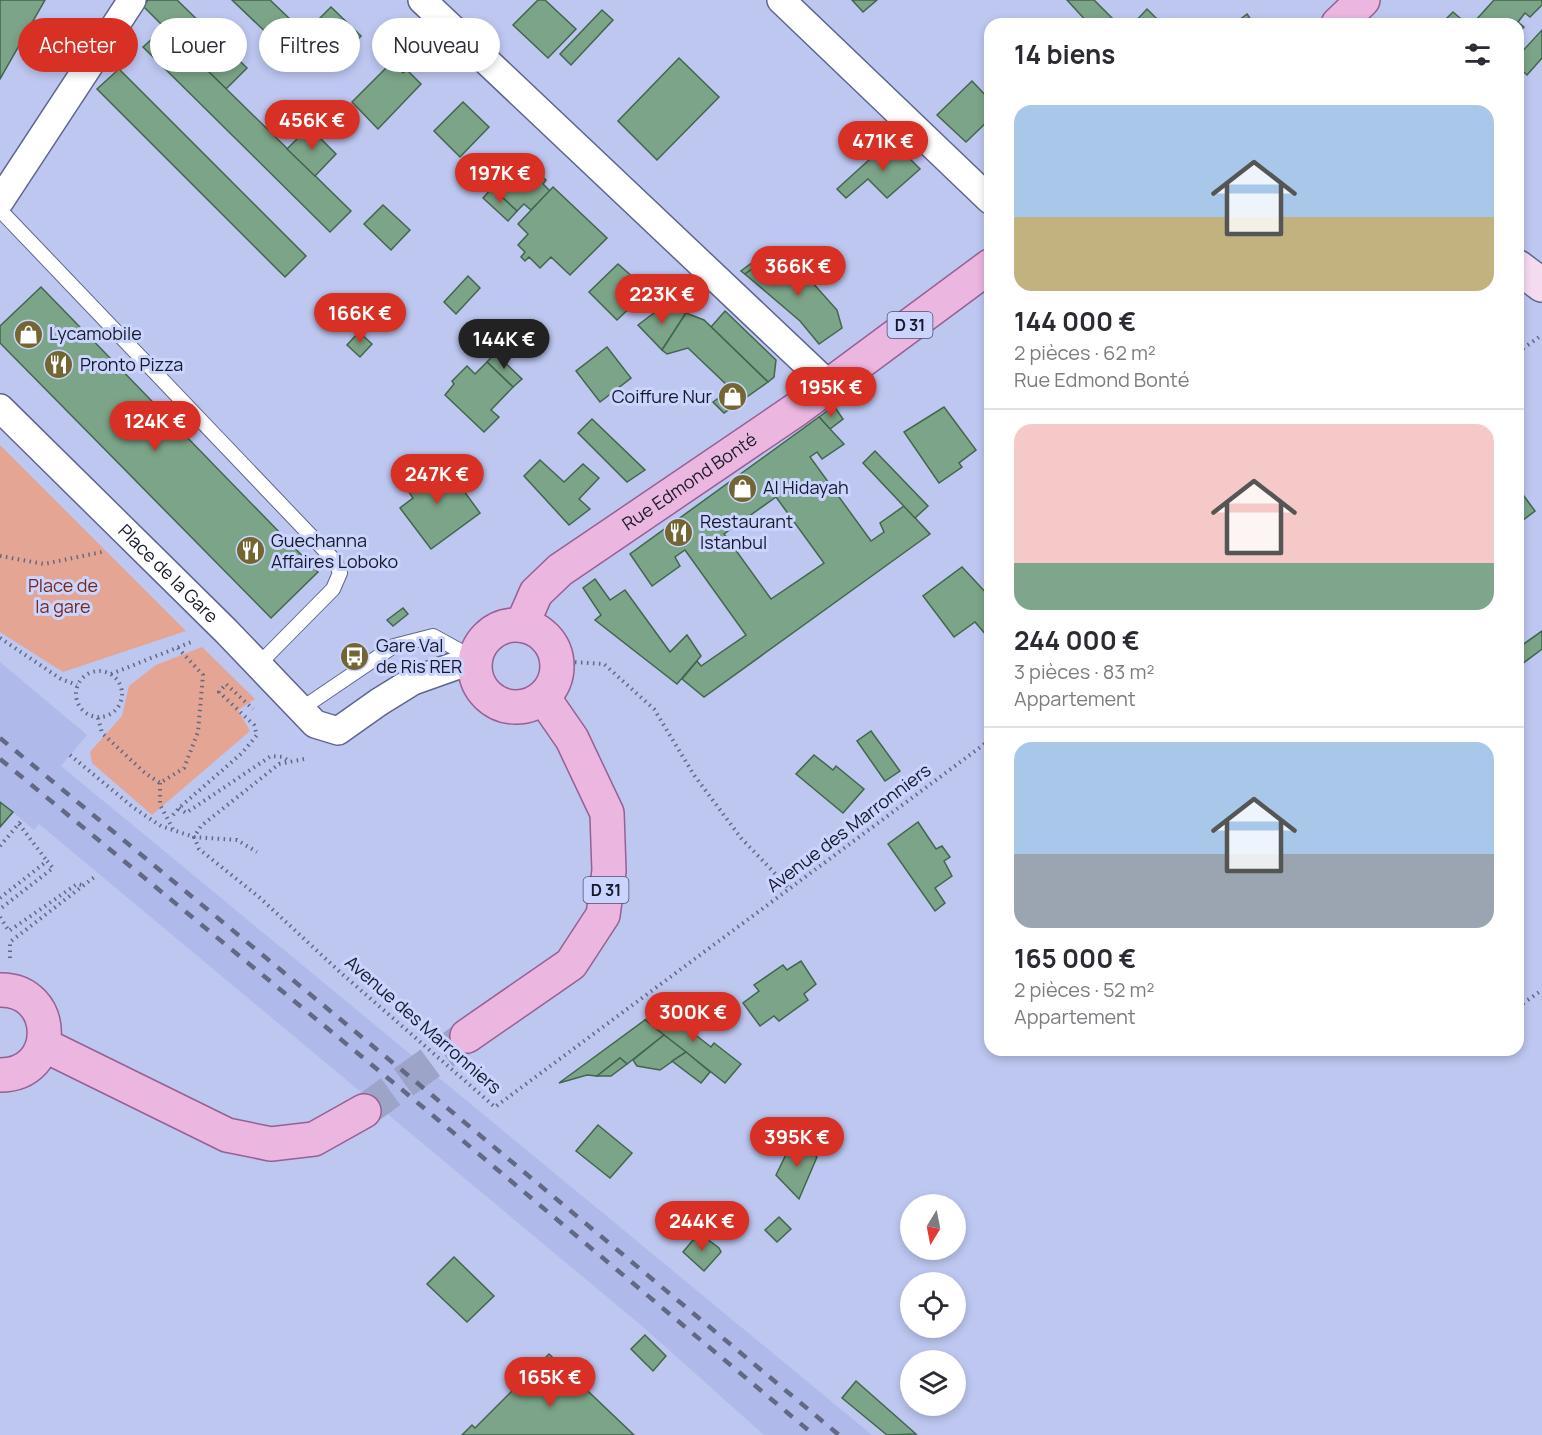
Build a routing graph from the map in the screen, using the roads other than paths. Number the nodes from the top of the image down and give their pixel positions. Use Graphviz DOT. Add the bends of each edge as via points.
graph roads {
  1 [pos="132,0"];
  2 [pos="422,0"];
  3 [pos="781,0"];
  4 [pos="1362,0"];
  5 [pos="1344,18"];
  6 [pos="984,194"];
  7 [pos="0,201"];
  8 [pos="0,210"];
  9 [pos="984,270"];
  10 [pos="1524,272"];
  11 [pos="1542,285"];
  12 [pos="830,385"];
  13 [pos="0,408"];
  14 [pos="522,625"];
  15 [pos="475,659"];
  16 [pos="258,665"];
  17 [pos="543,697"];
  18 [pos="301,709"];
  19 [pos="0,990"];
  20 [pos="467,1036"];
  21 [pos="44,1045"];
  22 [pos="0,1076"];
  23 [pos="364,1111"];
  1 -- 7 [label="street"];
  2 -- 12 [label="street"];
  3 -- 6 [label="street"];
  4 -- 5 [label="main road"];
  8 -- 16 [label="lane" via="335,561 340,573 333,589"];
  9 -- 12 [label="main road, Rue Edmond Bonté / D 31"];
  10 -- 11 [label="street"];
  12 -- 14 [label="main road, Rue Edmond Bonté / D 31" via="560,570 536,593"];
  13 -- 16 [label="street, Place de la Gare"];
  14 -- 15 [label="main road" via="497,629 486,637"];
  14 -- 17 [label="main road" via="545,637 553,648 556,674"];
  15 -- 17 [label="main road" via="478,684 496,703 520,707"];
  15 -- 18 [label="lane" via="433,636 394,646"];
  15 -- 18 [label="street, Place de la Gare" via="413,681 338,731 315,724"];
  16 -- 18 [label="street, Place de la Gare"];
  17 -- 20 [label="main road, D 31" via="572,739 607,813 609,871 603,915 571,964"];
  19 -- 21 [label="main road" via="10,989 38,1007 46,1030"];
  21 -- 22 [label="main road" via="27,1068"];
  21 -- 23 [label="main road" via="227,1135 271,1144 314,1139"];
}
